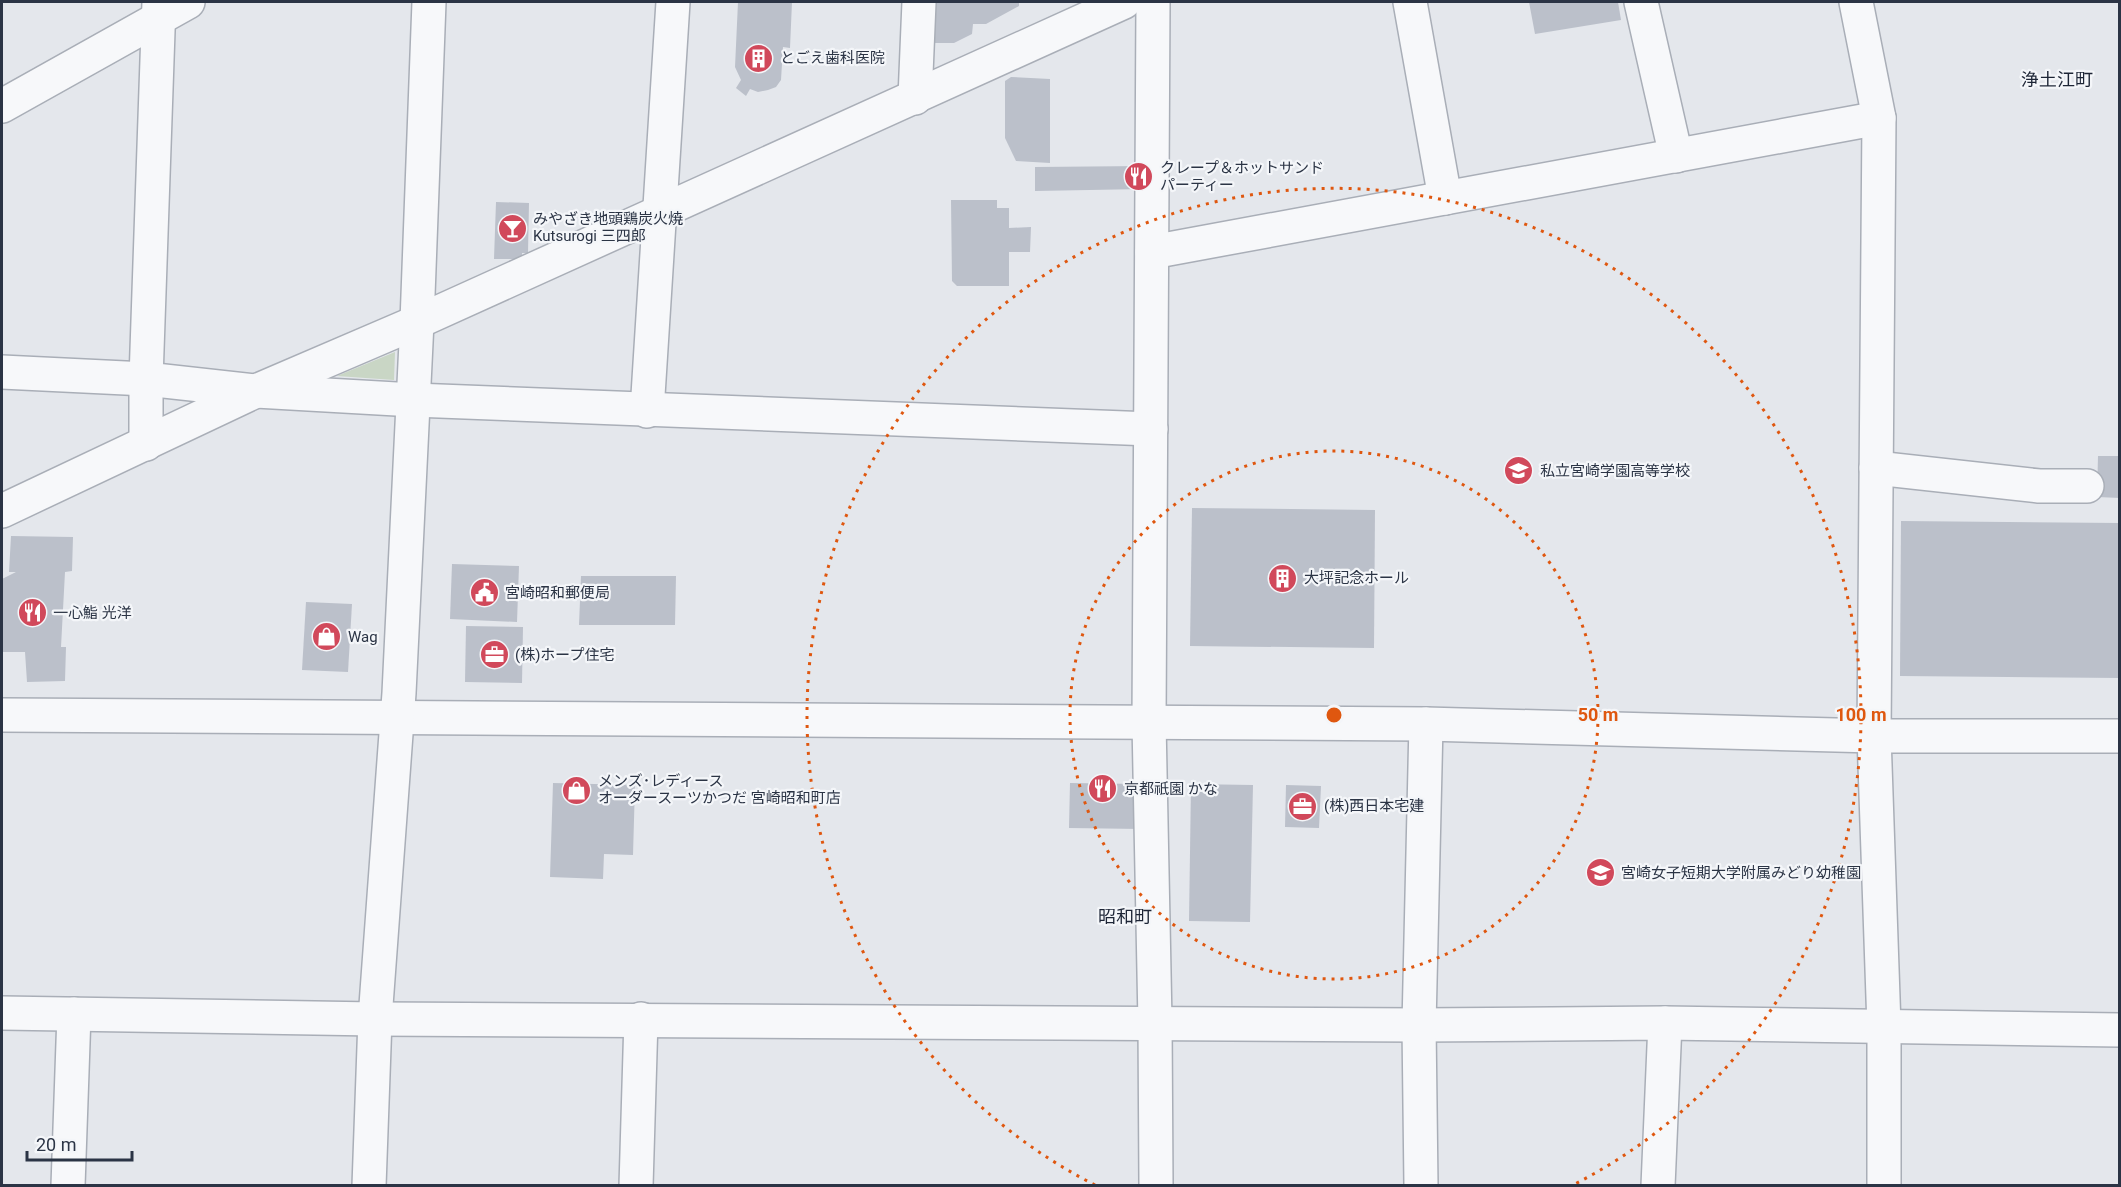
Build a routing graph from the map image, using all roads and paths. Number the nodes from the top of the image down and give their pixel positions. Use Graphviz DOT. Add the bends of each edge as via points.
graph roads {
  1 [pos="188,2"];
  2 [pos="429,2"];
  3 [pos="673,2"];
  4 [pos="919,2"];
  5 [pos="1124,2"];
  6 [pos="1154,2"];
  7 [pos="1410,2"];
  8 [pos="1641,2"];
  9 [pos="1856,2"];
  10 [pos="159,10"];
  11 [pos="915,98"];
  12 [pos="2,106"];
  13 [pos="1879,118"];
  14 [pos="1676,156"];
  15 [pos="1445,198"];
  16 [pos="659,212"];
  17 [pos="1152,252"];
  18 [pos="417,322"];
  19 [pos="2,372"];
  20 [pos="146,379"];
  21 [pos="256,392"];
  22 [pos="414,400"];
  23 [pos="647,411"];
  24 [pos="1151,429"];
  25 [pos="146,444"];
  26 [pos="1876,468"];
  27 [pos="2087,486"];
  28 [pos="2,511"];
  29 [pos="2,715"];
  30 [pos="398,719"];
  31 [pos="1149,722"];
  32 [pos="1426,724"];
  33 [pos="1874,736"];
  34 [pos="2120,736"];
  35 [pos="2,1013"];
  36 [pos="74,1014"];
  37 [pos="375,1019"];
  38 [pos="641,1019"];
  39 [pos="1155,1022"];
  40 [pos="1665,1023"];
  41 [pos="1419,1025"];
  42 [pos="1884,1027"];
  43 [pos="2120,1030"];
  44 [pos="68,1185"];
  45 [pos="369,1185"];
  46 [pos="636,1185"];
  47 [pos="1156,1185"];
  48 [pos="1421,1185"];
  49 [pos="1658,1185"];
  50 [pos="1884,1185"];
  1 -- 10 [label="street"];
  2 -- 18 [label="street"];
  3 -- 16 [label="street"];
  4 -- 11 [label="street"];
  5 -- 11 [label="street"];
  6 -- 17 [label="street"];
  7 -- 15 [label="street"];
  8 -- 14 [label="street"];
  9 -- 13 [label="street"];
  10 -- 12 [label="street"];
  10 -- 20 [label="street"];
  11 -- 16 [label="street"];
  13 -- 14 [label="street"];
  13 -- 26 [label="street"];
  14 -- 15 [label="street"];
  15 -- 17 [label="street"];
  16 -- 18 [label="street"];
  16 -- 23 [label="street"];
  17 -- 24 [label="street"];
  18 -- 21 [label="street"];
  18 -- 22 [label="street"];
  19 -- 20 [label="street"];
  20 -- 21 [label="street"];
  20 -- 25 [label="street"];
  21 -- 22 [label="street"];
  21 -- 25 [label="street"];
  22 -- 23 [label="street"];
  22 -- 30 [label="street"];
  23 -- 24 [label="street"];
  24 -- 31 [label="street"];
  25 -- 28 [label="street"];
  26 -- 27 [label="street" via="2039,486"];
  26 -- 33 [label="street"];
  29 -- 30 [label="street"];
  30 -- 31 [label="street"];
  30 -- 37 [label="street"];
  31 -- 32 [label="street"];
  31 -- 39 [label="street"];
  32 -- 33 [label="street"];
  32 -- 41 [label="street"];
  33 -- 34 [label="street"];
  33 -- 42 [label="street"];
  35 -- 36 [label="street"];
  36 -- 37 [label="street"];
  36 -- 44 [label="street"];
  37 -- 38 [label="street"];
  37 -- 45 [label="street"];
  38 -- 39 [label="street"];
  38 -- 46 [label="street"];
  39 -- 41 [label="street"];
  39 -- 47 [label="street"];
  40 -- 41 [label="street"];
  40 -- 42 [label="street"];
  40 -- 49 [label="street"];
  41 -- 48 [label="street"];
  42 -- 43 [label="street"];
  42 -- 50 [label="street"];
}
